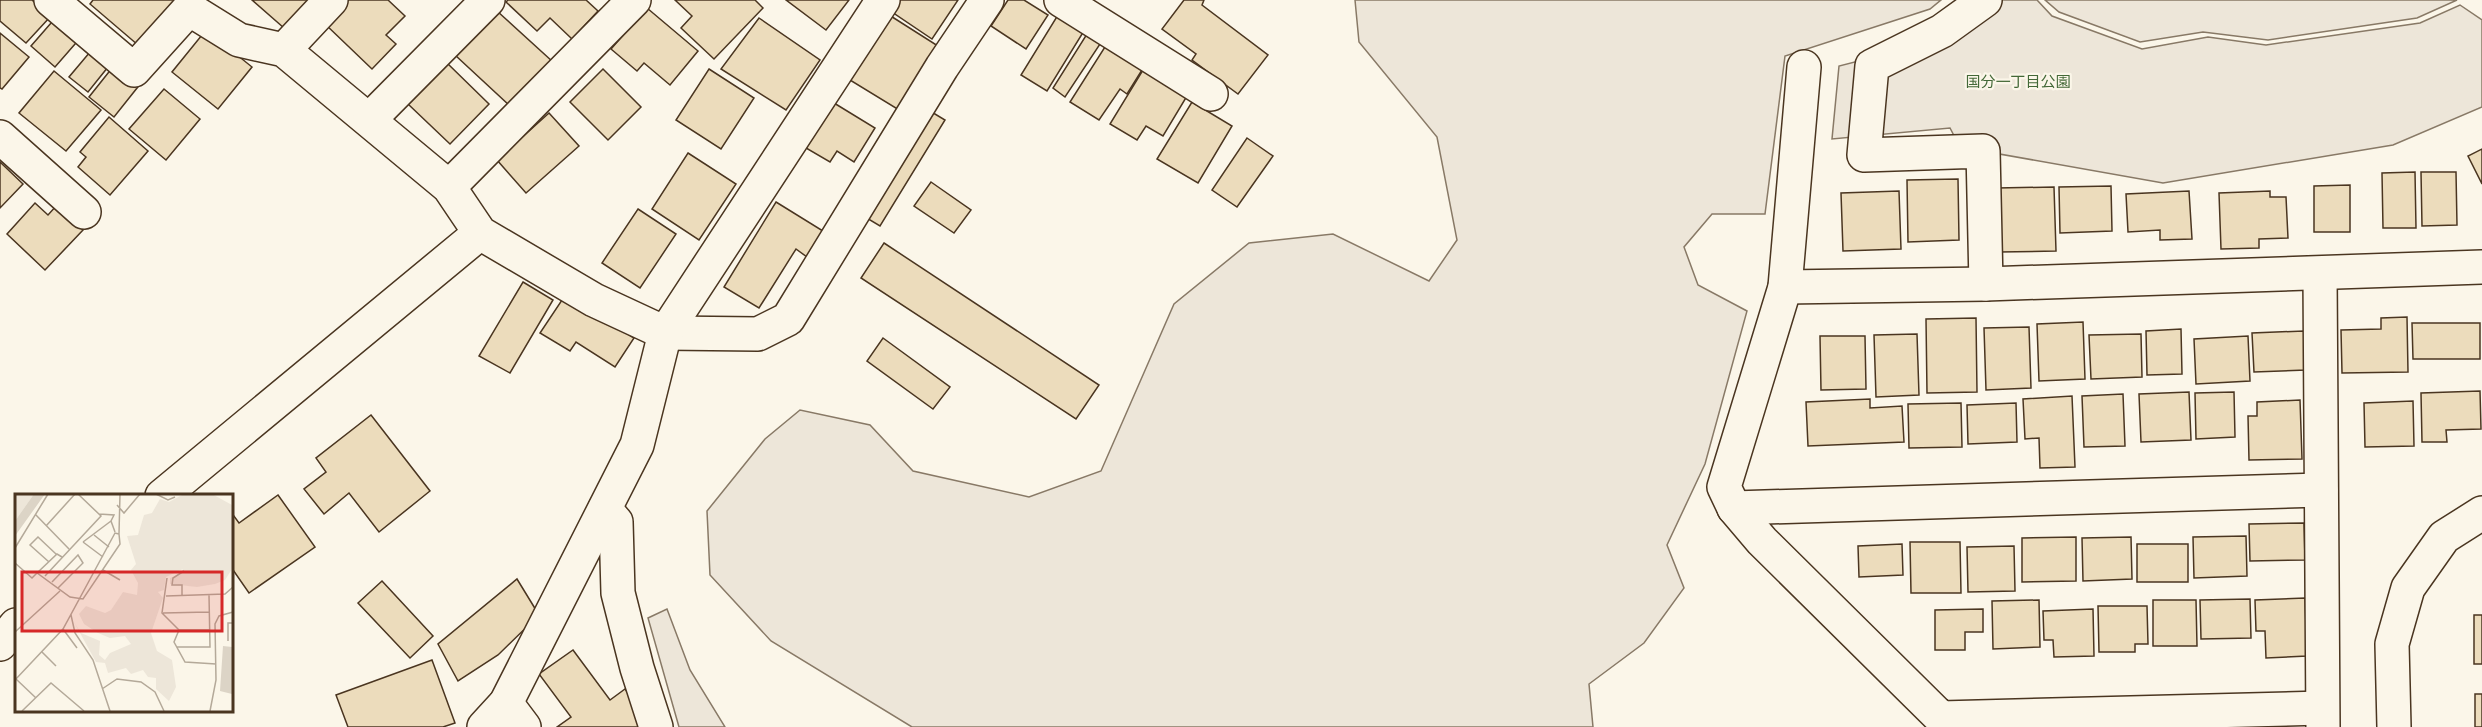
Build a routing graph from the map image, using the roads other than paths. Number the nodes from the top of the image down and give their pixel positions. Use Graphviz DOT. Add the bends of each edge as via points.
graph roads {
  1 [pos="51,0"];
  2 [pos="331,0"];
  3 [pos="488,0"];
  4 [pos="634,0"];
  5 [pos="883,0"];
  6 [pos="987,0"];
  7 [pos="1060,0"];
  8 [pos="1985,0"];
  9 [pos="201,5"];
  10 [pos="284,50"];
  11 [pos="1804,67"];
  12 [pos="1211,94"];
  13 [pos="370,119"];
  14 [pos="0,136"];
  15 [pos="449,187"];
  16 [pos="84,212"];
  17 [pos="480,233"];
  18 [pos="2482,267"];
  19 [pos="2320,274"];
  20 [pos="1986,284"];
  21 [pos="1785,287"];
  22 [pos="665,333"];
  23 [pos="2321,490"];
  24 [pos="164,494"];
  25 [pos="1734,508"];
  26 [pos="605,509"];
  27 [pos="2482,513"];
  28 [pos="15,626"];
  29 [pos="0,644"];
  30 [pos="515,715"];
  31 [pos="2323,718"];
  32 [pos="1939,722"];
  33 [pos="484,727"];
  34 [pos="656,727"];
  35 [pos="2394,727"];
  1 -- 9 [label="street" via="134,70"];
  2 -- 10 [label="street"];
  3 -- 13 [label="street"];
  4 -- 15 [label="street"];
  5 -- 22 [label="street"];
  6 -- 22 [label="street" via="788,319 758,334"];
  7 -- 12 [label="street"];
  8 -- 20 [label="street" via="1942,31 1872,66 1864,155 1983,151"];
  9 -- 10 [label="street" via="239,40"];
  10 -- 13 [label="street"];
  11 -- 21 [label="street"];
  13 -- 15 [label="street"];
  14 -- 16 [label="street"];
  15 -- 17 [label="street"];
  17 -- 22 [label="street" via="594,300"];
  17 -- 24 [label="street"];
  18 -- 19 [label="street"];
  19 -- 20 [label="street"];
  19 -- 23 [label="street"];
  20 -- 21 [label="street"];
  21 -- 25 [label="street" via="1724,488"];
  22 -- 26 [label="street" via="637,445"];
  23 -- 25 [label="street"];
  23 -- 31 [label="street"];
  25 -- 32 [label="street"];
  26 -- 30 [label="street"];
  26 -- 34 [label="street" via="616,522 618,592"];
  27 -- 35 [label="street" via="2444,537 2408,588 2392,644"];
  28 -- 29 [label="street"];
  30 -- 33 [label="street"];
  31 -- 32 [label="street"];
}
